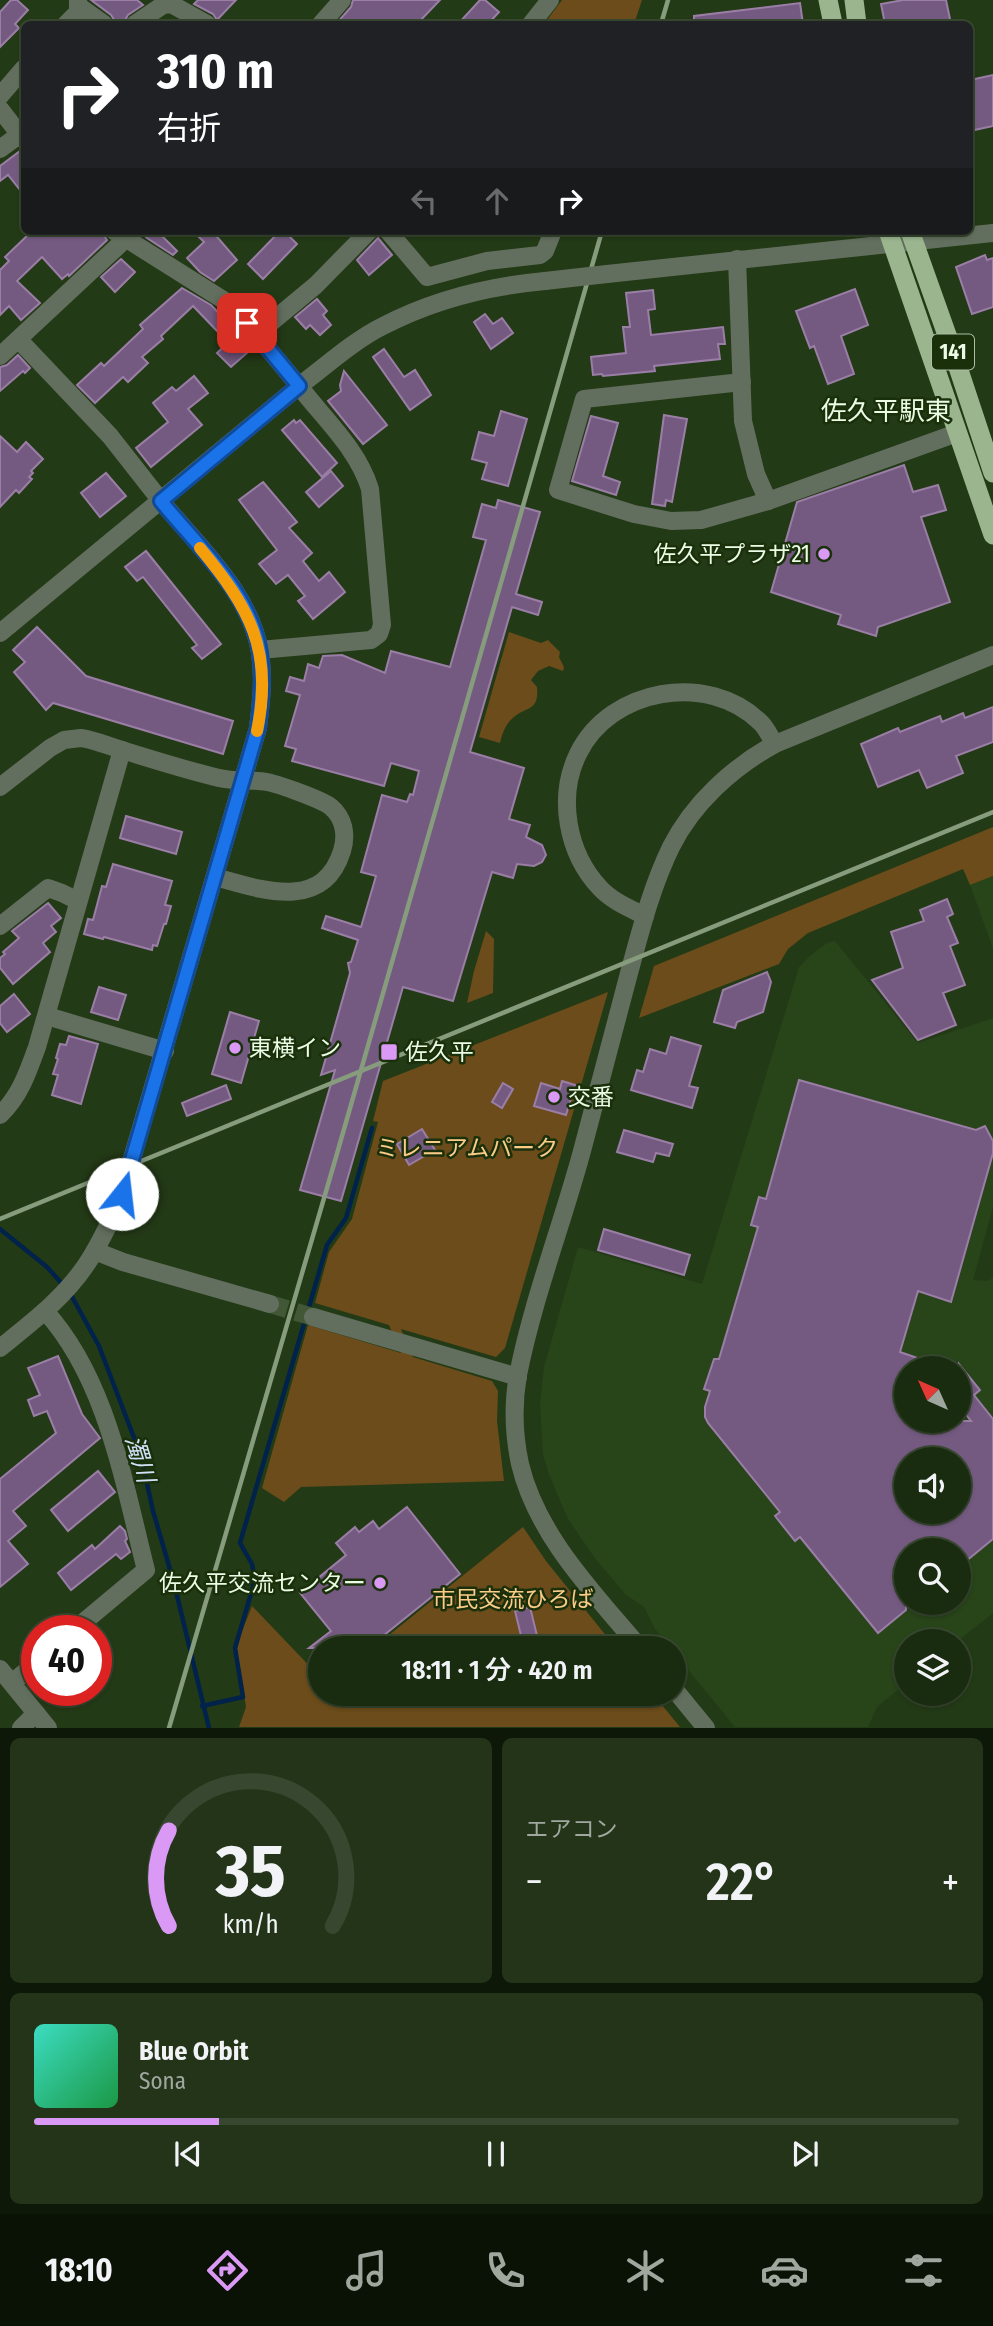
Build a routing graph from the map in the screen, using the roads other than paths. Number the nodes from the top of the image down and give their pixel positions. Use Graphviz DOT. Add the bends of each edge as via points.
graph roads {
  1 [pos="342,0"];
  2 [pos="550,0"];
  3 [pos="828,0"];
  4 [pos="854,0"];
  5 [pos="170,2"];
  6 [pos="79,4"];
  7 [pos="69,21"];
  8 [pos="100,21"];
  9 [pos="139,21"];
  10 [pos="201,21"];
  11 [pos="324,21"];
  12 [pos="533,21"];
  13 [pos="832,21"];
  14 [pos="858,21"];
  15 [pos="21,72"];
  16 [pos="0,96"];
  17 [pos="0,109"];
  18 [pos="21,137"];
  19 [pos="21,138"];
  20 [pos="0,149"];
  21 [pos="993,233"];
  22 [pos="973,234"];
  23 [pos="124,235"];
  24 [pos="126,235"];
  25 [pos="365,235"];
  26 [pos="391,235"];
  27 [pos="551,235"];
  28 [pos="938,235"];
  29 [pos="911,236"];
  30 [pos="890,237"];
  31 [pos="737,259"];
  32 [pos="257,334"];
  33 [pos="19,340"];
  34 [pos="0,356"];
  35 [pos="742,382"];
  36 [pos="299,386"];
  37 [pos="957,432"];
  38 [pos="993,473"];
  39 [pos="161,501"];
  40 [pos="768,501"];
  41 [pos="993,535"];
  42 [pos="0,633"];
  43 [pos="260,650"];
  44 [pos="993,655"];
  45 [pos="775,744"];
  46 [pos="122,750"];
  47 [pos="243,782"];
  48 [pos="0,788"];
  49 [pos="215,877"];
  50 [pos="78,901"];
  51 [pos="645,916"];
  52 [pos="0,926"];
  53 [pos="47,1016"];
  54 [pos="165,1051"];
  55 [pos="0,1115"];
  56 [pos="95,1251"];
  57 [pos="270,1304"];
  58 [pos="50,1307"];
  59 [pos="313,1317"];
  60 [pos="0,1348"];
  61 [pos="518,1377"];
  62 [pos="92,1615"];
  63 [pos="630,1636"];
  64 [pos="6,1676"];
  65 [pos="686,1703"];
  66 [pos="36,1713"];
  67 [pos="21,1727"];
  68 [pos="48,1727"];
  69 [pos="706,1727"];
  1 -- 11 [label="street"];
  2 -- 12 [label="street"];
  3 -- 13 [label="highway"];
  4 -- 14 [label="highway"];
  5 -- 9 [label="street"];
  5 -- 10 [label="street"];
  6 -- 7 [label="street"];
  6 -- 8 [label="street"];
  15 -- 16 [label="street"];
  17 -- 18 [label="street"];
  19 -- 20 [label="street"];
  21 -- 22 [label="street"];
  23 -- 33 [label="street"];
  24 -- 32 [label="street" via="225,301"];
  25 -- 32 [label="street" via="316,285"];
  26 -- 27 [label="street" via="428,277 487,261 540,256"];
  28 -- 29 [label="street"];
  29 -- 30 [label="street"];
  29 -- 38 [label="highway, 141"];
  30 -- 31 [label="street"];
  30 -- 37 [label="highway, 141"];
  31 -- 35 [label="street"];
  31 -- 36 [label="street, bridge" via="491,288 426,307 381,327"];
  32 -- 36 [label="street"];
  33 -- 34 [label="street"];
  33 -- 39 [label="street" via="110,436"];
  35 -- 40 [label="street" via="747,441"];
  35 -- 40 [label="street" via="584,399 558,490 671,521 701,520"];
  36 -- 39 [label="street"];
  36 -- 43 [label="street" via="354,454 366,476 382,625 371,640"];
  37 -- 40 [label="street"];
  37 -- 41 [label="highway, 141"];
  39 -- 42 [label="street"];
  39 -- 43 [label="street" via="230,584"];
  43 -- 47 [label="street" via="260,716"];
  44 -- 45 [label="street"];
  45 -- 51 [label="street" via="734,770 688,820 672,845"];
  45 -- 51 [label="street" via="761,722 733,703 711,694 681,691 650,695 620,709 585,742 577,754 566,809 574,843 582,864 600,888"];
  46 -- 47 [label="street"];
  46 -- 48 [label="street" via="91,739 64,740"];
  46 -- 50 [label="street"];
  47 -- 49 [label="street"];
  47 -- 49 [label="street" via="266,782 332,808 345,840 338,864 324,882 289,892"];
  49 -- 54 [label="street"];
  50 -- 52 [label="street" via="48,888"];
  50 -- 53 [label="street"];
  51 -- 61 [label="street"];
  53 -- 54 [label="street"];
  53 -- 55 [label="street" via="27,1077"];
  54 -- 56 [label="street" via="119,1203"];
  56 -- 57 [label="street"];
  56 -- 58 [label="street"];
  58 -- 60 [label="street"];
  58 -- 62 [label="street" via="117,1453 146,1570"];
  59 -- 61 [label="street"];
  61 -- 63 [label="street" via="519,1456 540,1517 558,1547"];
  64 -- 66 [label="street"];
  65 -- 69 [label="street"];
  66 -- 67 [label="street"];
  66 -- 68 [label="street"];
}
